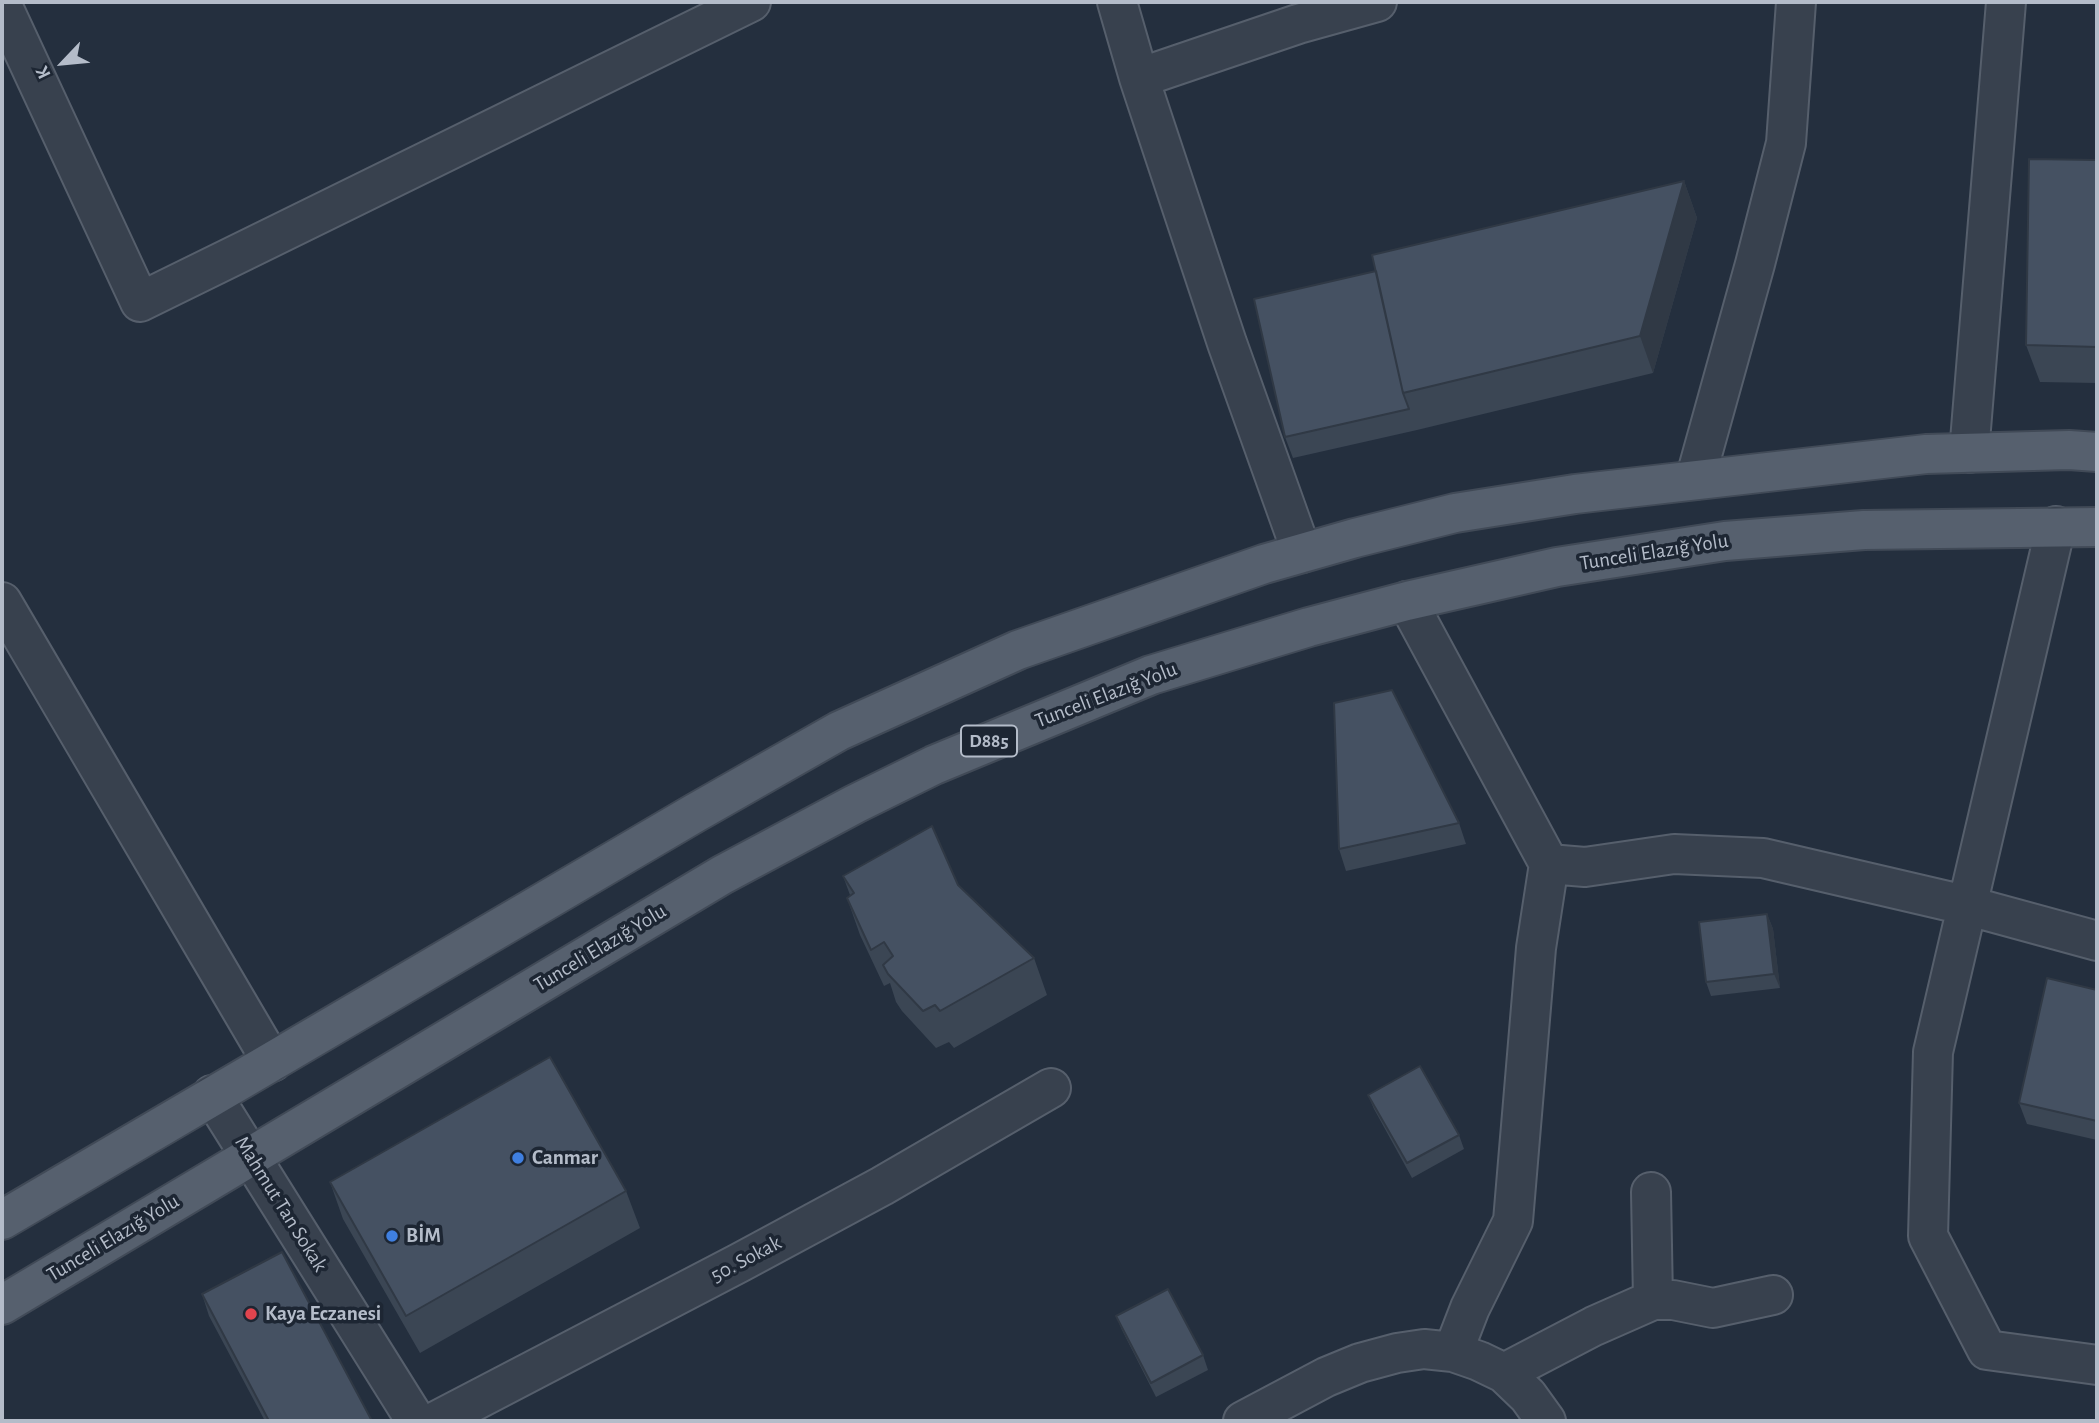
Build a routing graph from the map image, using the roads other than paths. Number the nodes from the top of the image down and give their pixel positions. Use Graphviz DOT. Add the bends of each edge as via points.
graph roads {
  1 [pos="751,2"];
  2 [pos="1117,2"];
  3 [pos="1377,2"];
  4 [pos="1796,2"];
  5 [pos="2006,2"];
  6 [pos="2,5"];
  7 [pos="1139,78"];
  8 [pos="2097,452"];
  9 [pos="1969,453"];
  10 [pos="1695,480"];
  11 [pos="2056,527"];
  12 [pos="2097,527"];
  13 [pos="1302,553"];
  14 [pos="1407,601"];
  15 [pos="2,602"];
  16 [pos="1549,864"];
  17 [pos="1969,906"];
  18 [pos="2097,941"];
  19 [pos="272,1062"];
  20 [pos="1051,1088"];
  21 [pos="212,1095"];
  22 [pos="251,1156"];
  23 [pos="1651,1192"];
  24 [pos="2,1220"];
  25 [pos="1773,1295"];
  26 [pos="1653,1300"];
  27 [pos="2,1305"];
  28 [pos="1453,1352"];
  29 [pos="2097,1365"];
  30 [pos="1504,1373"];
  31 [pos="416,1421"];
  32 [pos="436,1421"];
  33 [pos="1243,1421"];
  34 [pos="1546,1421"];
  1 -- 6 [label="street" via="140,302"];
  2 -- 7 [label="street"];
  3 -- 7 [label="street"];
  4 -- 10 [label="street" via="1786,143"];
  5 -- 9 [label="street"];
  7 -- 13 [label="street"];
  8 -- 9 [label="main road"];
  9 -- 10 [label="main road"];
  10 -- 13 [label="main road" via="1455,513"];
  11 -- 12 [label="main road, Tunceli Elazığ Yolu / D885"];
  11 -- 14 [label="main road, Tunceli Elazığ Yolu / D885" via="1864,530 1725,541 1558,567"];
  11 -- 17 [label="street"];
  13 -- 19 [label="main road" via="1018,650 839,731"];
  14 -- 16 [label="street"];
  14 -- 22 [label="main road, Tunceli Elazığ Yolu / D885" via="1151,675 934,765 722,875"];
  15 -- 19 [label="street"];
  16 -- 17 [label="street" via="1585,867 1674,854 1763,858"];
  16 -- 28 [label="street" via="1535,948 1513,1221"];
  17 -- 18 [label="street"];
  17 -- 29 [label="street" via="1933,1052 1927,1236 1987,1350"];
  19 -- 21 [label="main road"];
  20 -- 32 [label="street, 50. Sokak" via="882,1186"];
  21 -- 22 [label="street, Mahmut Tan Sokak"];
  21 -- 24 [label="main road"];
  22 -- 27 [label="main road, Tunceli Elazığ Yolu / D885"];
  22 -- 31 [label="street, Mahmut Tan Sokak"];
  23 -- 26 [label="street"];
  25 -- 26 [label="street" via="1713,1308"];
  26 -- 30 [label="street"];
  28 -- 30 [label="street"];
  28 -- 33 [label="street" via="1424,1349 1360,1363"];
  30 -- 34 [label="street"];
}
